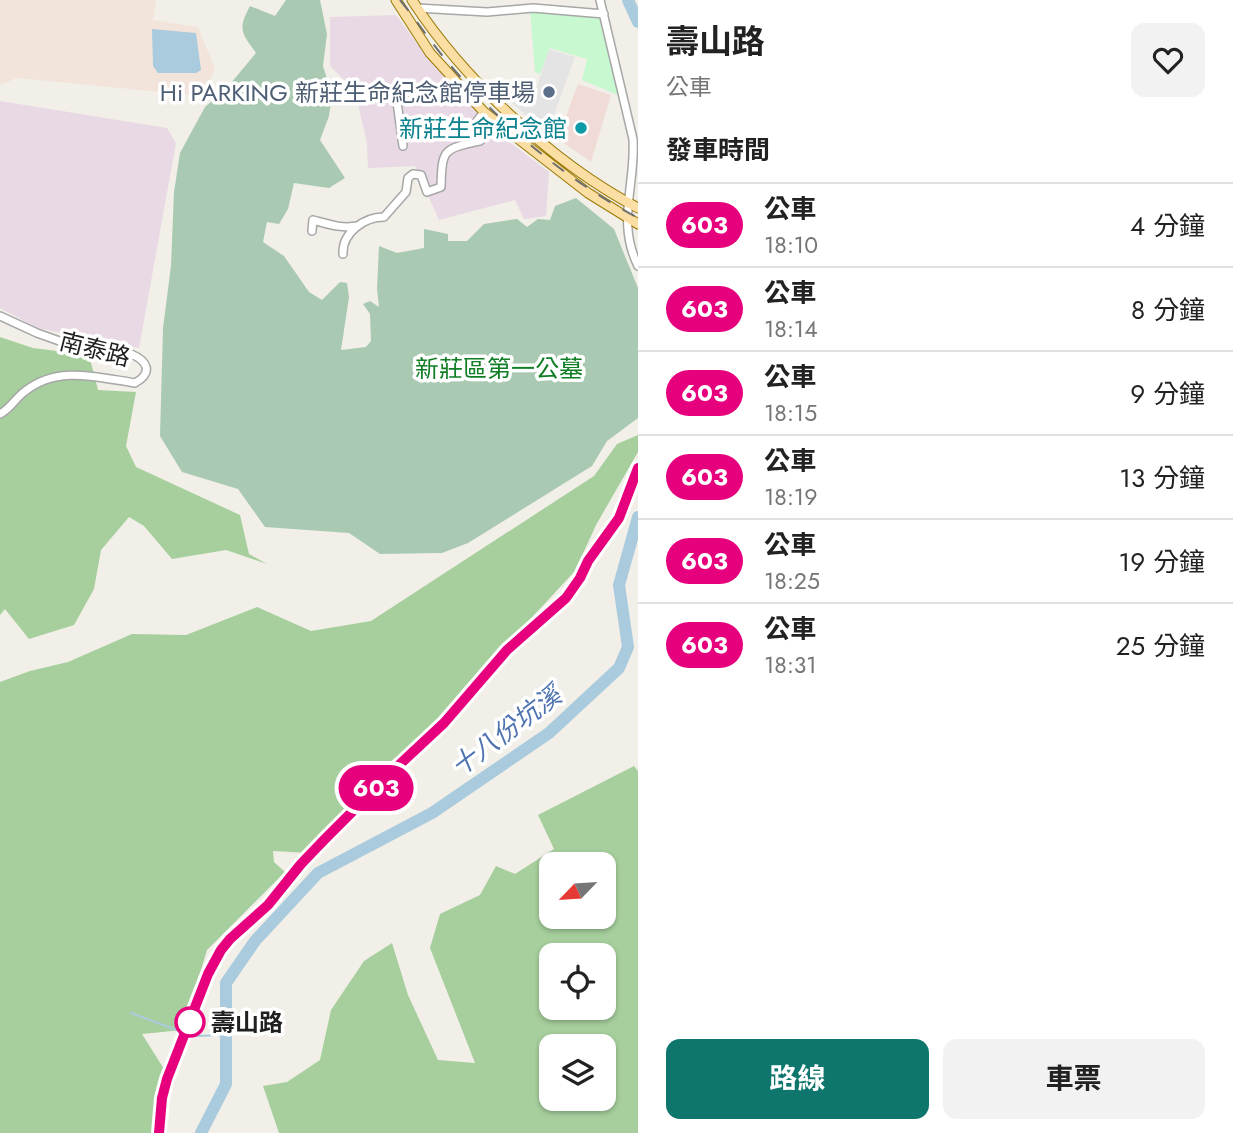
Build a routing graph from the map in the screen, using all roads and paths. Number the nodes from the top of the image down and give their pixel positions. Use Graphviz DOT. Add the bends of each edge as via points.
graph roads {
  1 [pos="396,0"];
  2 [pos="600,0"];
  3 [pos="414,2"];
  4 [pos="604,14"];
  5 [pos="457,83"];
  6 [pos="484,112"];
  7 [pos="403,146"];
  8 [pos="629,203"];
  9 [pos="638,208"];
  10 [pos="626,219"];
  11 [pos="638,224"];
  12 [pos="361,225"];
  13 [pos="312,231"];
  14 [pos="343,254"];
  15 [pos="638,266"];
  16 [pos="0,316"];
  17 [pos="0,414"];
  18 [pos="638,468"];
  19 [pos="159,1133"];
  1 -- 5 [label="main road" via="430,53"];
  2 -- 4 [label="street"];
  3 -- 4 [label="street" via="487,12 533,8"];
  3 -- 8 [label="main road" via="490,95 541,141"];
  4 -- 8 [label="street" via="633,139"];
  5 -- 6 [label="main road"];
  5 -- 7 [label="street" via="434,97 397,102"];
  6 -- 10 [label="main road"];
  6 -- 12 [label="street" via="477,121 480,141 446,152 441,187 427,192 421,175 413,174 406,192 384,217 372,217"];
  8 -- 9 [label="main road"];
  8 -- 10 [label="street"];
  10 -- 11 [label="main road"];
  10 -- 15 [label="street"];
  12 -- 13 [label="street" via="348,228 313,220"];
  12 -- 14 [label="street" via="348,235"];
  16 -- 17 [label="street, 南泰路" via="65,343 131,354 146,364 147,372 135,383 73,373 58,375 22,392"];
  18 -- 19 [label="street" via="619,518 566,598 517,639 444,723 324,840 268,905 221,950 164,1087"];
}
